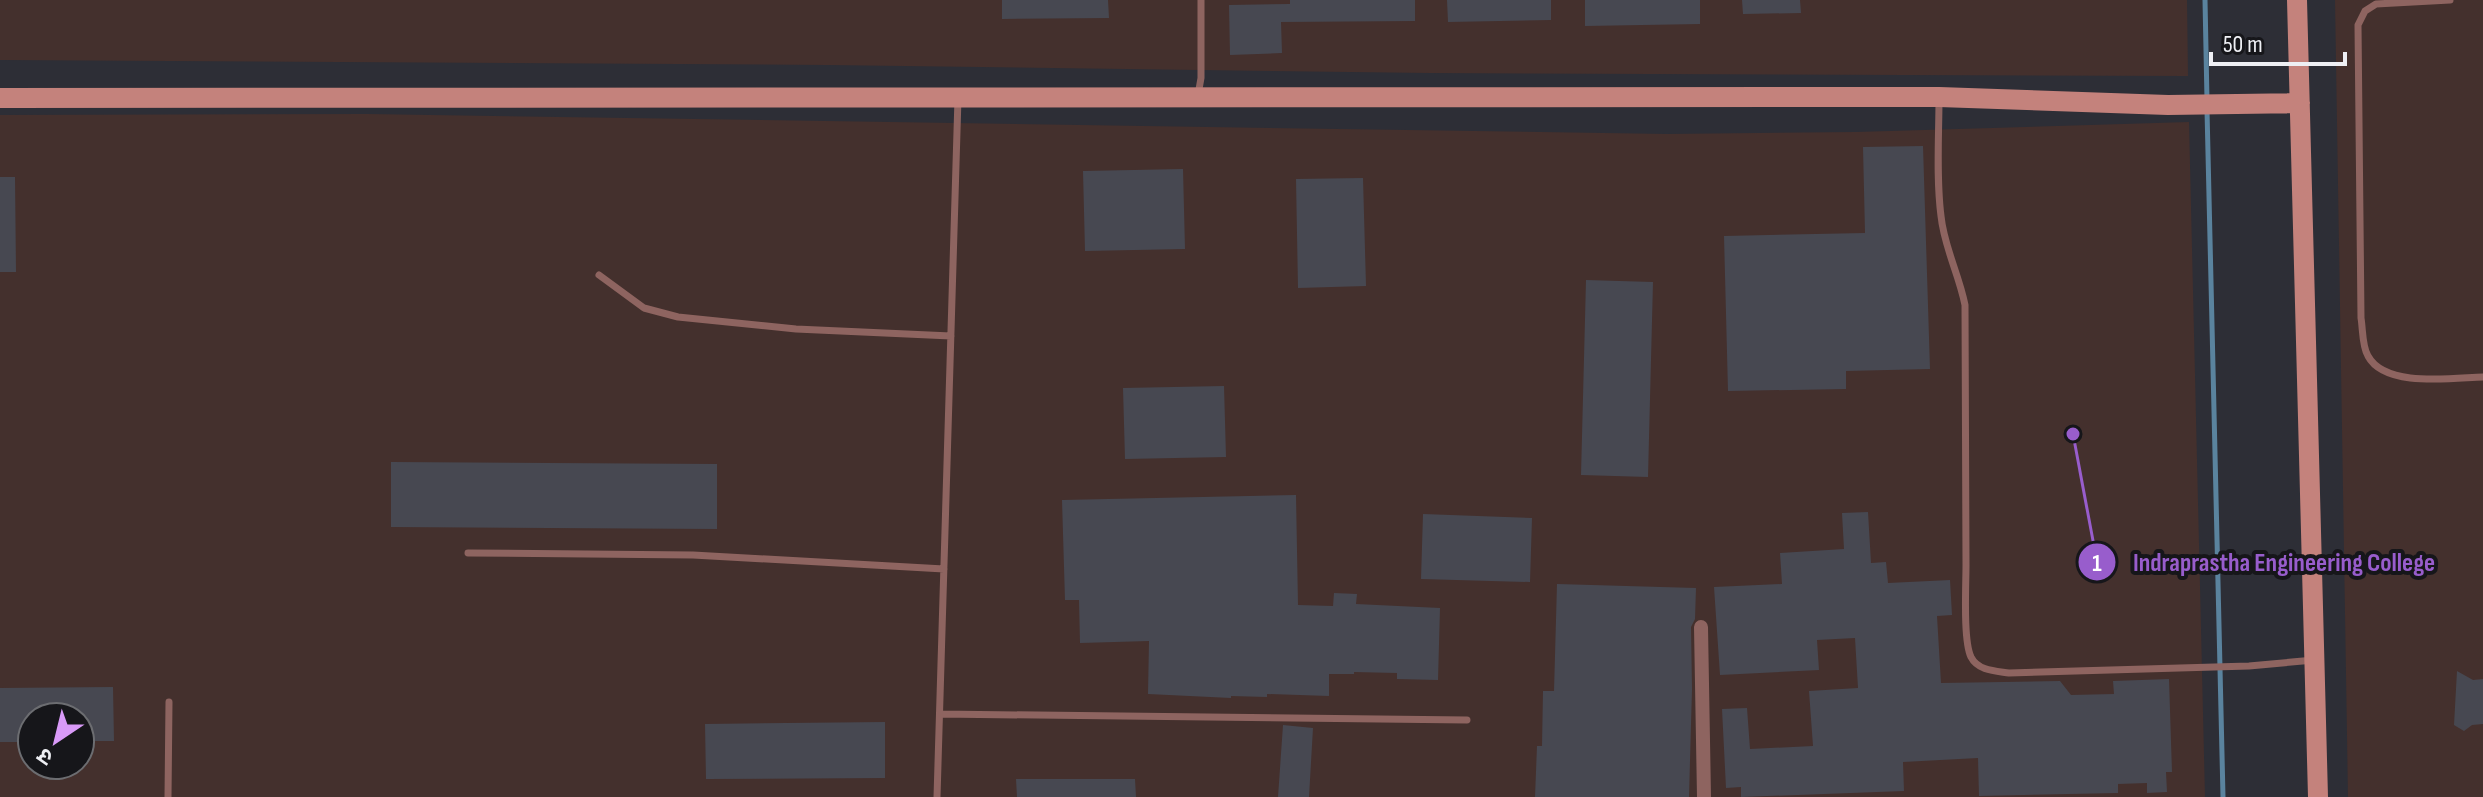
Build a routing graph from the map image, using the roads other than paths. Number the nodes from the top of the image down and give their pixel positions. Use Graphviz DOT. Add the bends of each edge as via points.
graph roads {
  1 [pos="1201,0"];
  2 [pos="2297,0"];
  3 [pos="2450,0"];
  4 [pos="958,96"];
  5 [pos="1939,97"];
  6 [pos="0,98"];
  7 [pos="1198,98"];
  8 [pos="2300,103"];
  9 [pos="599,275"];
  10 [pos="951,336"];
  11 [pos="2483,377"];
  12 [pos="468,553"];
  13 [pos="944,569"];
  14 [pos="1701,627"];
  15 [pos="2316,660"];
  16 [pos="169,702"];
  17 [pos="940,714"];
  18 [pos="1467,720"];
  19 [pos="168,797"];
  20 [pos="937,797"];
  21 [pos="1704,797"];
  22 [pos="2318,797"];
  1 -- 7 [label="lane"];
  2 -- 8 [label="street"];
  3 -- 11 [label="lane" via="2376,4 2358,25 2361,318 2366,354 2393,375"];
  4 -- 6 [label="street"];
  4 -- 7 [label="street"];
  4 -- 10 [label="lane"];
  5 -- 7 [label="street"];
  5 -- 8 [label="street" via="2168,105"];
  5 -- 15 [label="lane" via="1940,214 1965,305 1966,592 1968,642 1976,664 2009,673"];
  8 -- 15 [label="street"];
  9 -- 10 [label="lane" via="644,308 678,317"];
  10 -- 13 [label="lane"];
  12 -- 13 [label="lane" via="693,555"];
  13 -- 17 [label="lane"];
  14 -- 21 [label="street"];
  15 -- 22 [label="street"];
  16 -- 19 [label="lane"];
  17 -- 18 [label="lane"];
  17 -- 20 [label="lane"];
}
